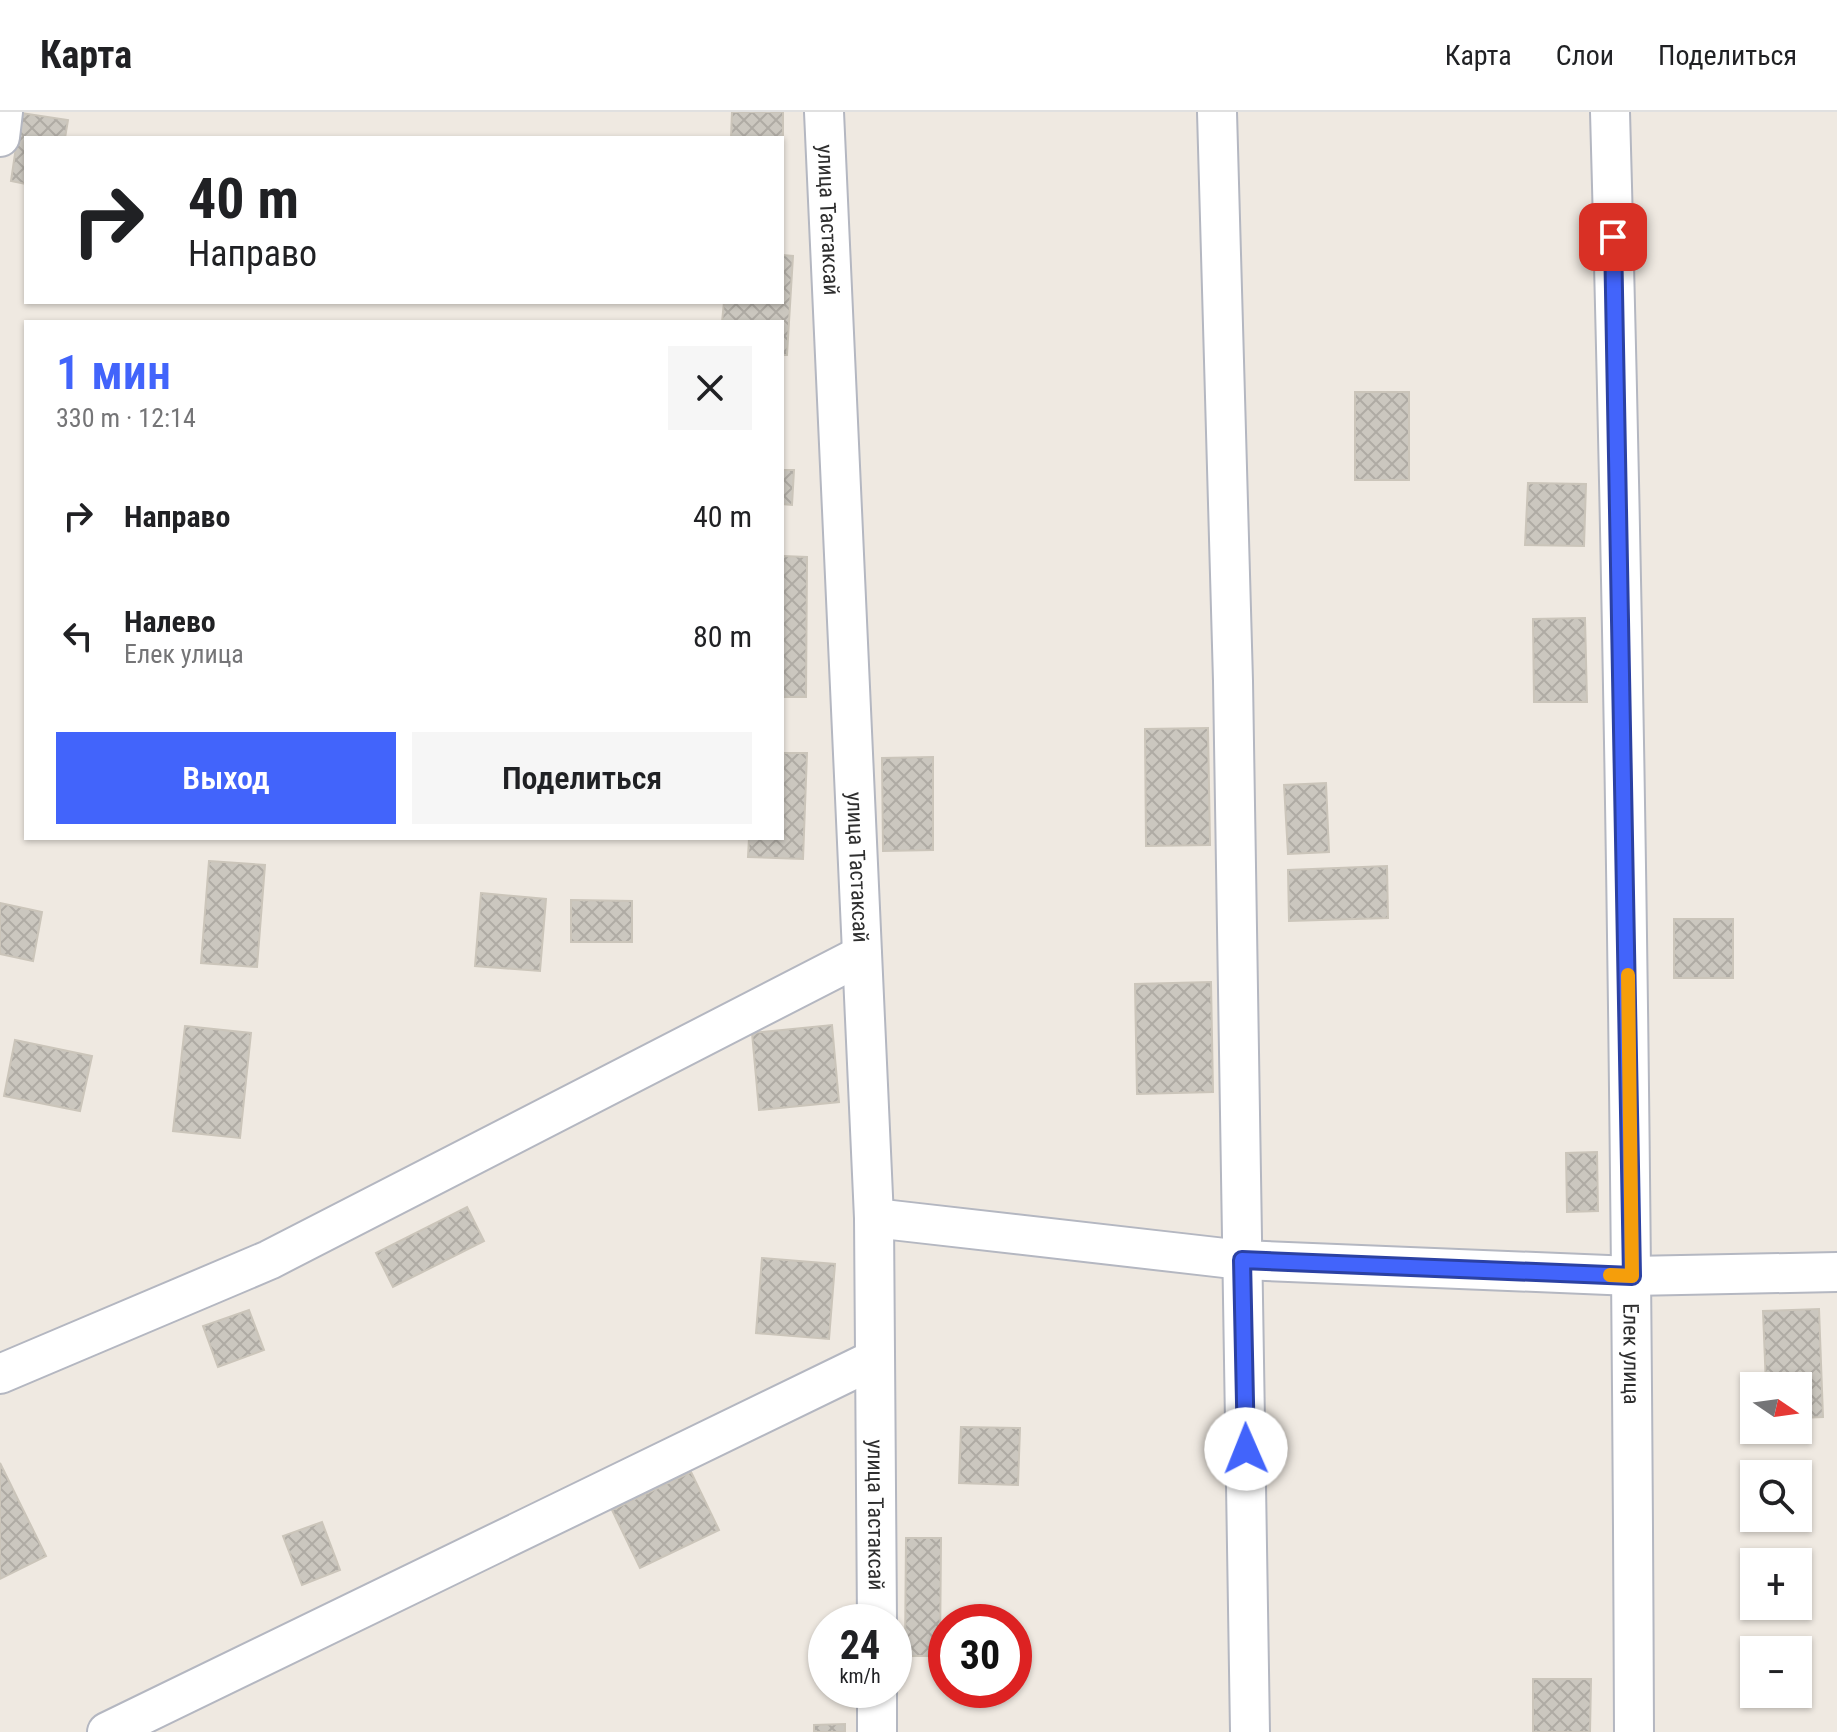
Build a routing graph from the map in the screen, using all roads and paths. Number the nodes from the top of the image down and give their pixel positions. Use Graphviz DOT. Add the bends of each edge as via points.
graph roads {
  1 [pos="3,112"];
  2 [pos="824,112"];
  3 [pos="1217,112"];
  4 [pos="1610,112"];
  5 [pos="0,137"];
  6 [pos="862,955"];
  7 [pos="874,1218"];
  8 [pos="1242,1260"];
  9 [pos="1837,1272"];
  10 [pos="1632,1276"];
  11 [pos="875,1359"];
  12 [pos="0,1374"];
  13 [pos="877,1604"];
  14 [pos="877,1708"];
  15 [pos="107,1732"];
  16 [pos="877,1732"];
  17 [pos="1250,1732"];
  18 [pos="1634,1732"];
  1 -- 5 [label="street"];
  2 -- 6 [label="street, улица Тастаксай"];
  3 -- 8 [label="street"];
  4 -- 10 [label="street, Елек улица"];
  6 -- 7 [label="street, улица Тастаксай"];
  6 -- 12 [label="street" via="269,1260"];
  7 -- 8 [label="street"];
  7 -- 11 [label="street, улица Тастаксай"];
  8 -- 10 [label="street"];
  8 -- 17 [label="street"];
  9 -- 10 [label="street"];
  10 -- 18 [label="street, Елек улица"];
  11 -- 13 [label="street, улица Тастаксай"];
  11 -- 15 [label="street"];
  14 -- 16 [label="street"];
}
